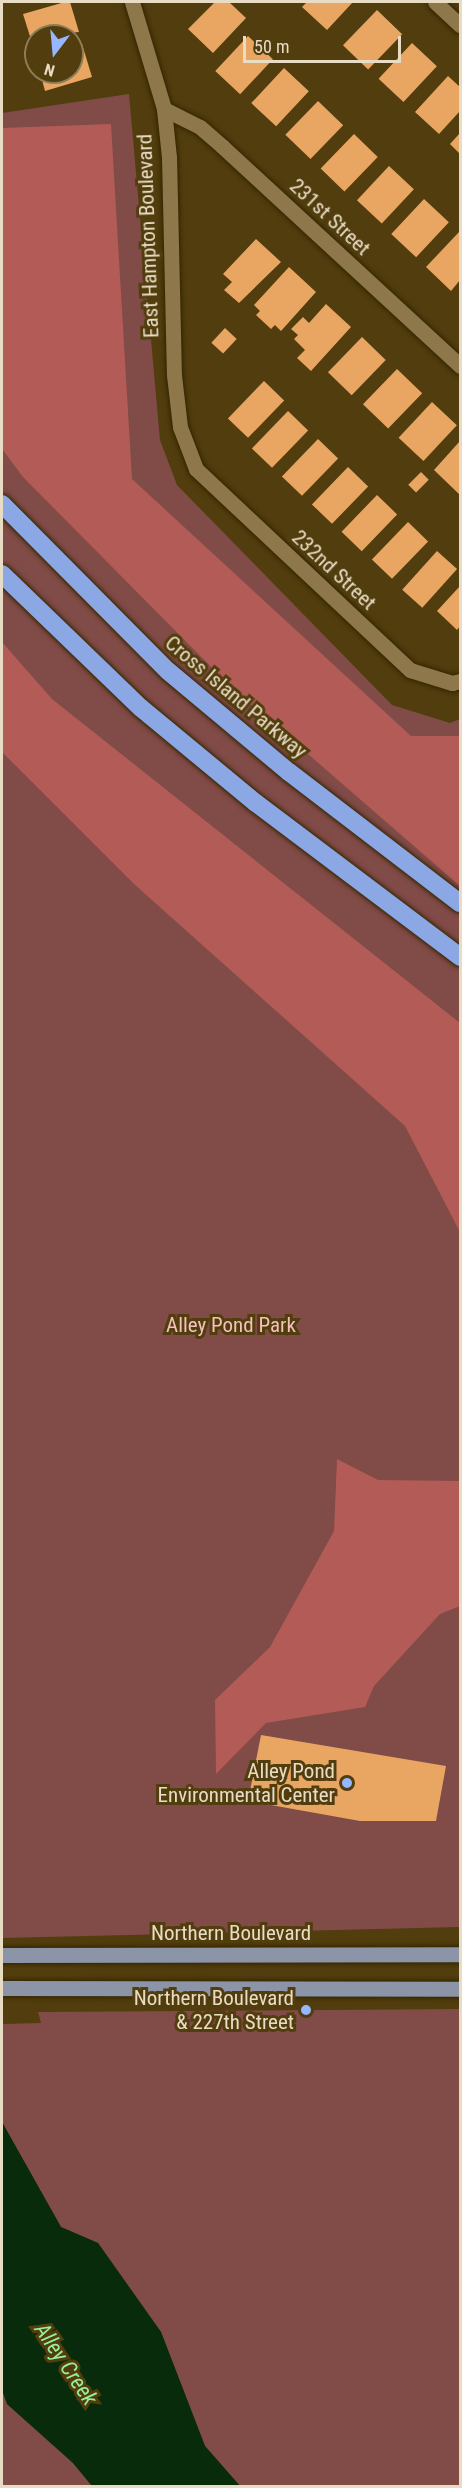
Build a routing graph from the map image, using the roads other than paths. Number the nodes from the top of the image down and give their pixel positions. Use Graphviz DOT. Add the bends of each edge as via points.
graph roads {
  1 [pos="132,2"];
  2 [pos="435,2"];
  3 [pos="460,25"];
  4 [pos="164,109"];
  5 [pos="460,366"];
  6 [pos="196,470"];
  7 [pos="2,504"];
  8 [pos="2,574"];
  9 [pos="456,682"];
  10 [pos="460,903"];
  11 [pos="460,957"];
  12 [pos="460,1954"];
  13 [pos="5,1955"];
  14 [pos="5,1988"];
  15 [pos="460,1989"];
  1 -- 4 [label="street, East Hampton Boulevard"];
  2 -- 3 [label="street"];
  4 -- 5 [label="street, 231st Street" via="200,127"];
  4 -- 6 [label="street, East Hampton Boulevard" via="169,157 174,375 180,427"];
  6 -- 9 [label="street, 232nd Street" via="410,670"];
  7 -- 10 [label="highway, Cross Island Parkway" via="168,672 289,772"];
  8 -- 11 [label="highway" via="141,708 256,803"];
  12 -- 13 [label="main road, Northern Boulevard"];
  14 -- 15 [label="main road"];
}
